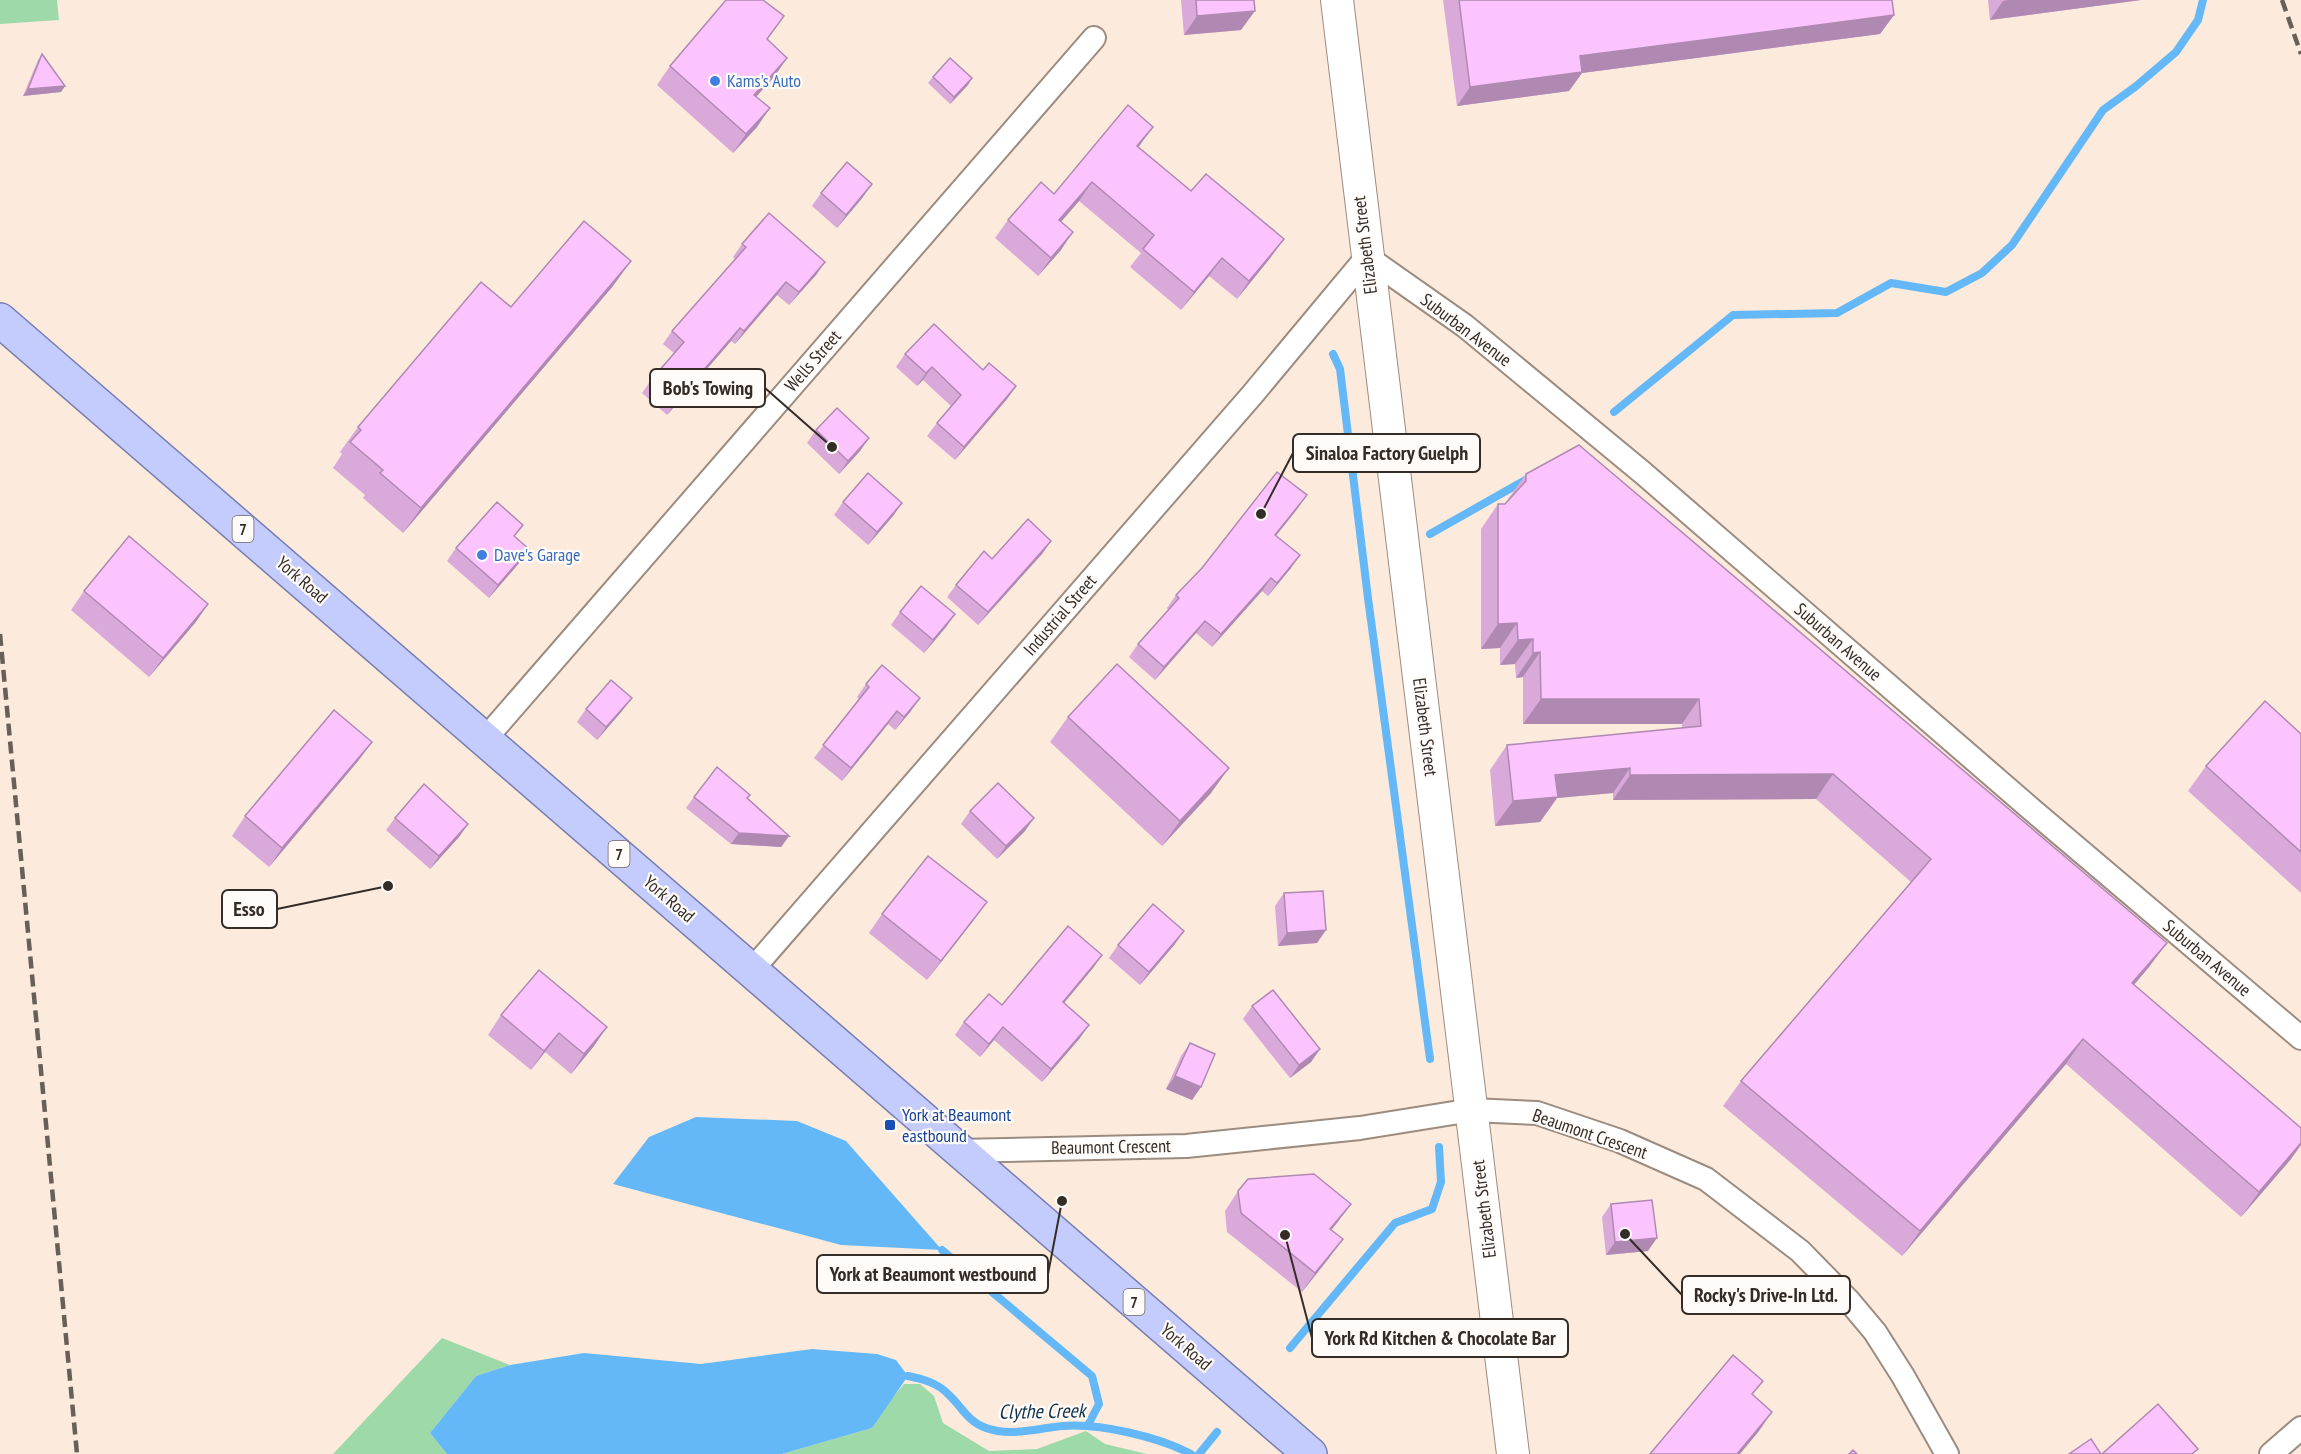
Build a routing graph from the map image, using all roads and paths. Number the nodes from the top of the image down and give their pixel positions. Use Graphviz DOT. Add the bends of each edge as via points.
graph roads {
  1 [pos="1337,0"];
  2 [pos="1094,38"];
  3 [pos="1367,257"];
  4 [pos="0,320"];
  5 [pos="486,738"];
  6 [pos="751,971"];
  7 [pos="2301,1038"];
  8 [pos="1472,1110"];
  9 [pos="957,1150"];
  10 [pos="2301,1428"];
  11 [pos="1310,1454"];
  12 [pos="1513,1454"];
  13 [pos="1947,1454"];
  14 [pos="2271,1454"];
  1 -- 3 [label="street, Elizabeth Street"];
  2 -- 5 [label="street, Wells Street"];
  3 -- 6 [label="street, Industrial Street" via="1252,395"];
  3 -- 7 [label="street, Suburban Avenue" via="1465,326 1643,473"];
  3 -- 8 [label="street, Elizabeth Street"];
  4 -- 5 [label="main road, York Road / 7"];
  5 -- 6 [label="main road, York Road / 7"];
  6 -- 9 [label="main road, York Road / 7"];
  8 -- 9 [label="street, Beaumont Crescent" via="1360,1128 1186,1146"];
  8 -- 12 [label="street, Elizabeth Street"];
  8 -- 13 [label="street, Beaumont Crescent" via="1537,1113 1620,1141 1706,1179 1800,1251 1849,1301 1875,1332"];
  9 -- 11 [label="main road, York Road / 7"];
  10 -- 14 [label="street"];
}
